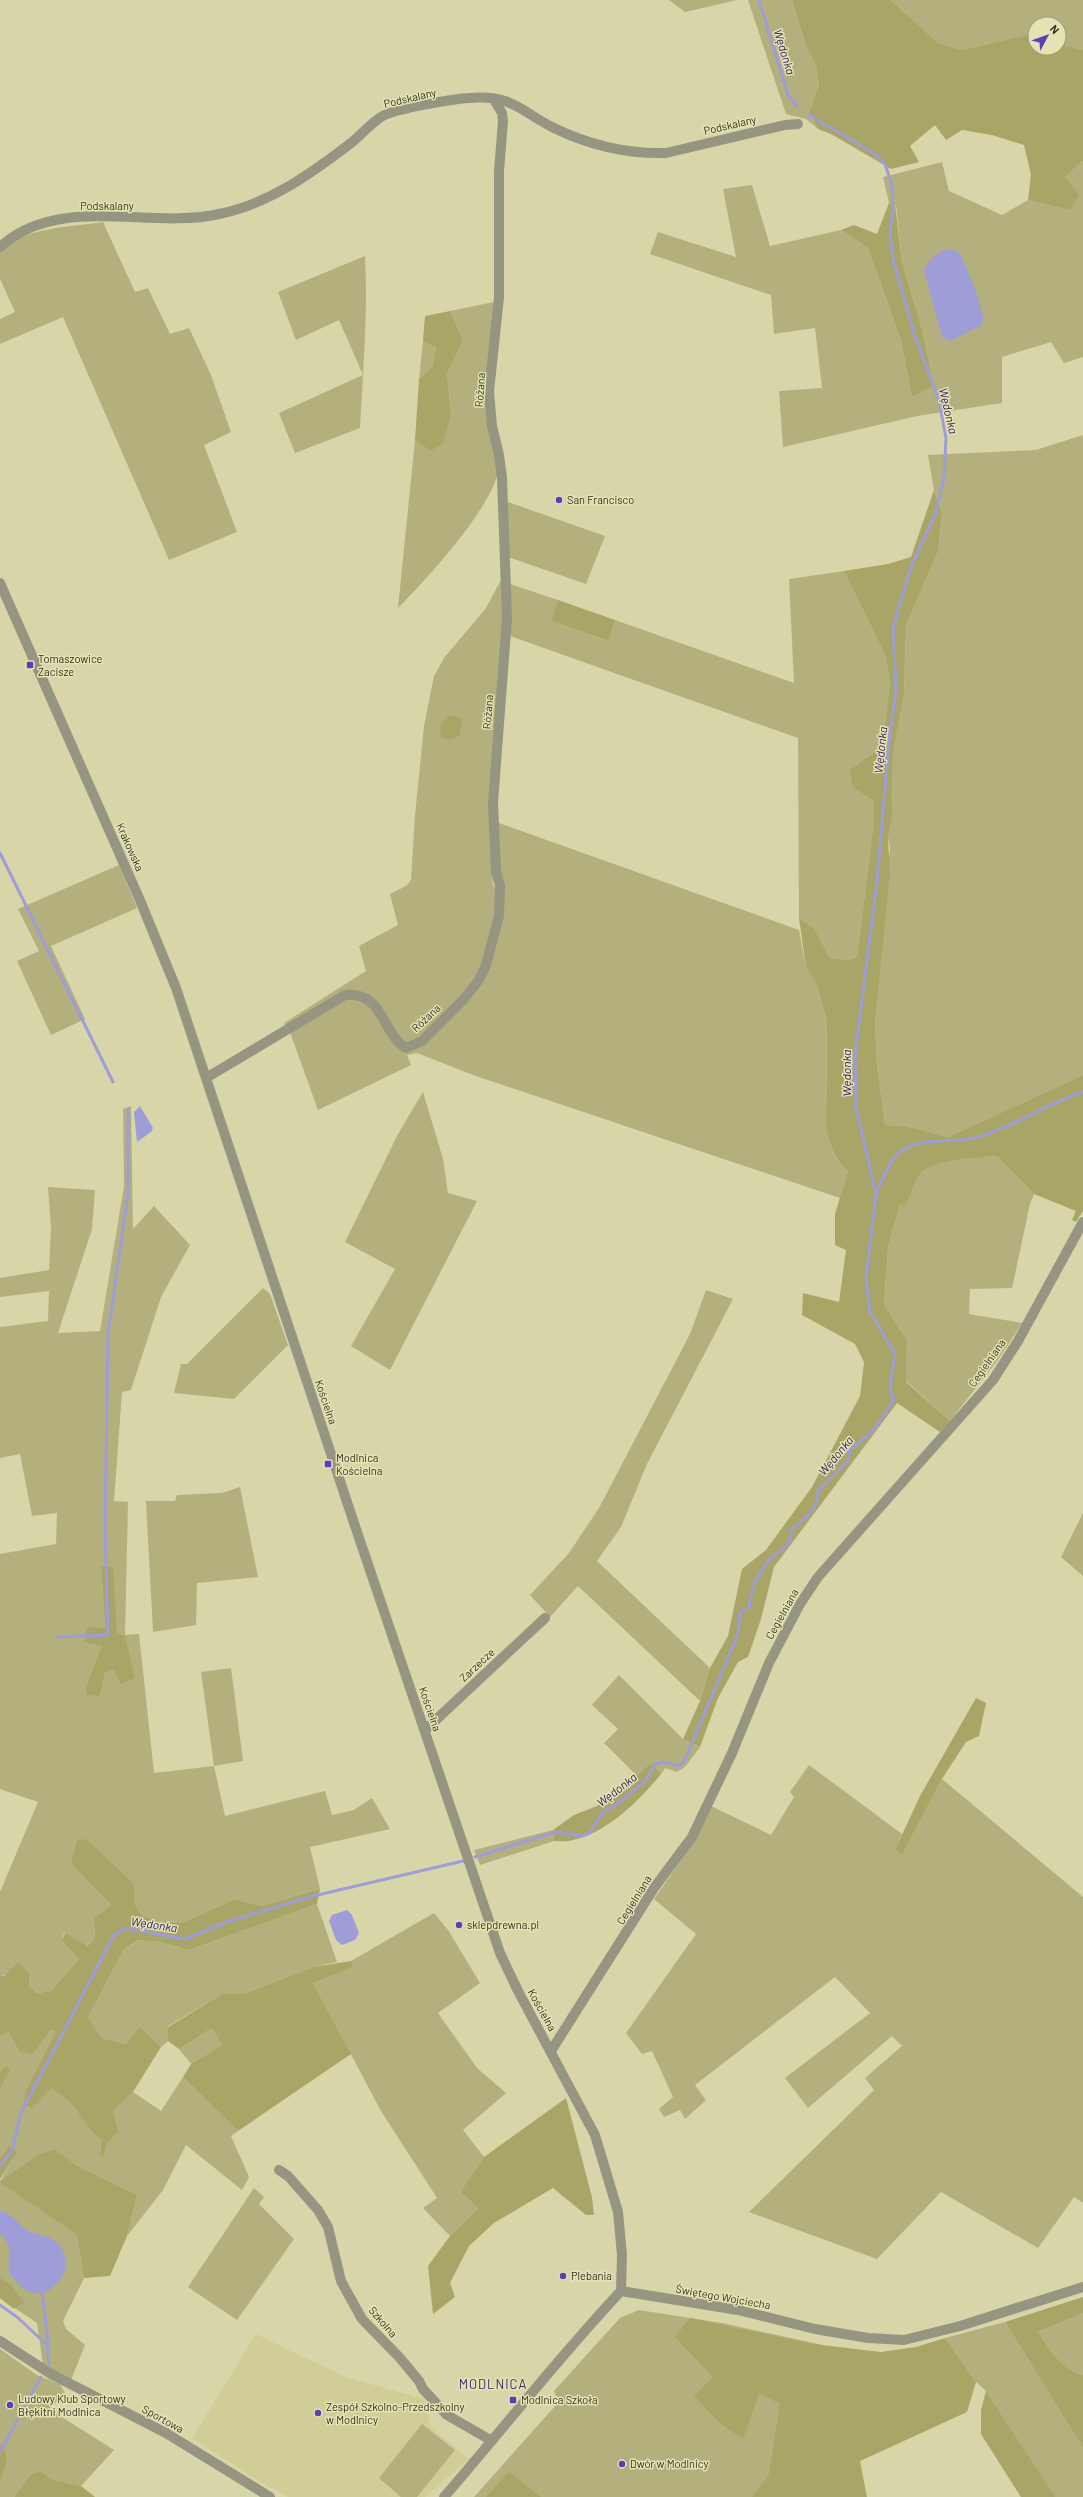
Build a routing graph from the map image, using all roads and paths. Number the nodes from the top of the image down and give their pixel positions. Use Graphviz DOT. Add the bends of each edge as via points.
graph roads {
  1 [pos="493,98"];
  2 [pos="798,124"];
  3 [pos="0,247"];
  4 [pos="0,583"];
  5 [pos="206,1078"];
  6 [pos="222,1126"];
  7 [pos="1083,1222"];
  8 [pos="545,1618"];
  9 [pos="425,1730"];
  10 [pos="551,2051"];
  11 [pos="279,2170"];
  12 [pos="1083,2287"];
  13 [pos="621,2291"];
  14 [pos="0,2341"];
  15 [pos="492,2441"];
  16 [pos="270,2497"];
  17 [pos="444,2497"];
  1 -- 2 [label="street, Podskalany" via="517,104 554,128 584,141 650,153 666,153 784,124"];
  1 -- 3 [label="street, Podskalany" via="467,98 382,116 329,160 303,177 262,200 240,208 203,217 75,218 35,225"];
  1 -- 5 [label="street, Różana" via="502,112 502,121 499,171 499,297 489,407 502,478 507,634 493,803 496,871 500,886 499,916 486,965 479,980 464,999 422,1041 406,1048 399,1044 376,1008 366,998 356,994 345,995"];
  4 -- 5 [label="street, Krakowska" via="160,946"];
  5 -- 6 [label="street, Krakowska"];
  6 -- 9 [label="street, Kościelna"];
  7 -- 10 [label="street, Cegielniana" via="1018,1341 993,1380 818,1577 800,1604 765,1671 732,1753 692,1837 654,1888"];
  8 -- 9 [label="street, Zarzecze"];
  9 -- 10 [label="street, Kościelna" via="500,1953"];
  10 -- 13 [label="street, Kościelna" via="595,2135 618,2212 622,2255"];
  11 -- 15 [label="street, Szkolna" via="288,2176 318,2210 328,2227 341,2281 362,2319 400,2358 447,2416"];
  12 -- 13 [label="street, Świętego Wojciecha" via="960,2326 904,2340 868,2338 814,2329 738,2310"];
  13 -- 15 [label="street" via="548,2371"];
  14 -- 16 [label="street, Sportowa" via="51,2374 166,2434"];
  15 -- 17 [label="street"];
}
